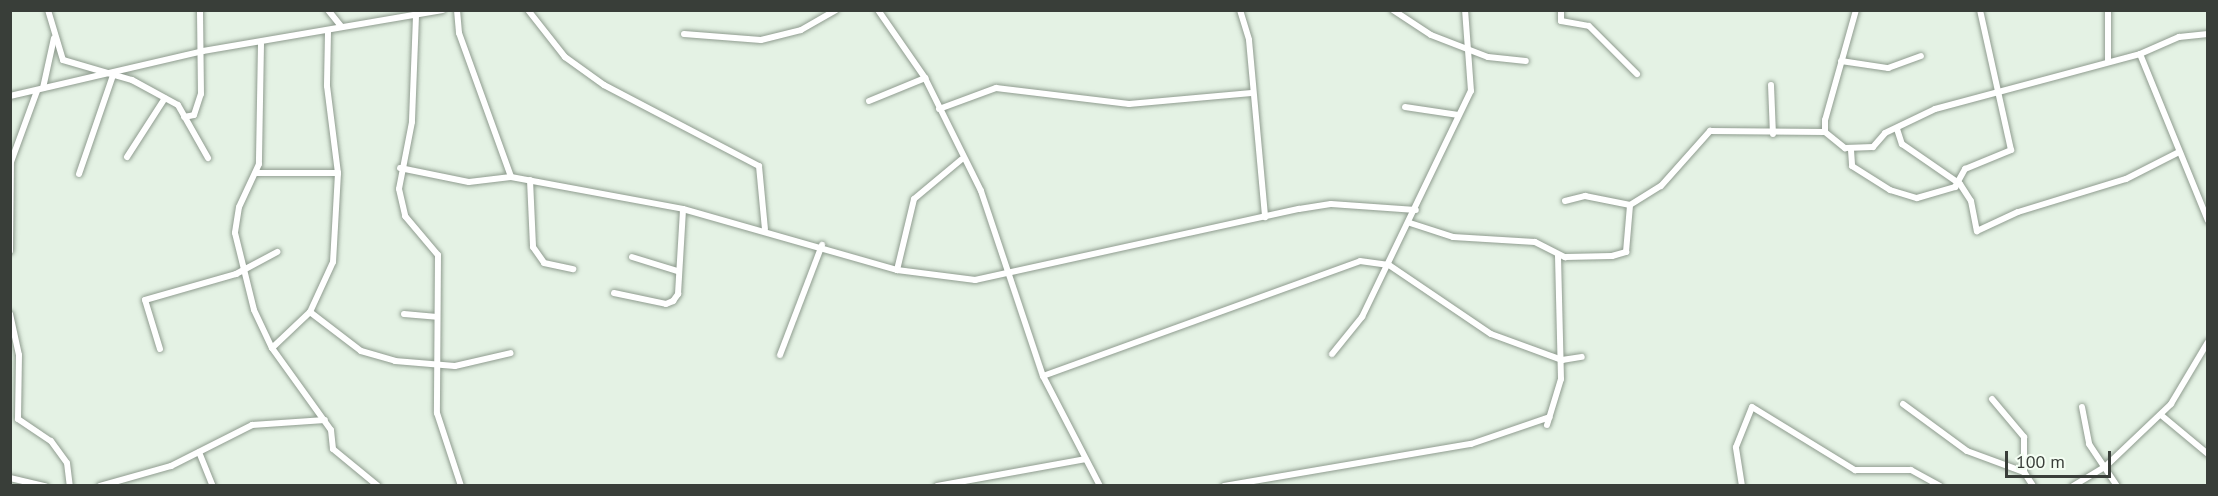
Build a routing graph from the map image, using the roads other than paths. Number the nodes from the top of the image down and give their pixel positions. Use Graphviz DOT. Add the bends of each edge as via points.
graph roads {
  1 [pos="48,10"];
  2 [pos="200,10"];
  3 [pos="328,10"];
  4 [pos="443,10"];
  5 [pos="457,10"];
  6 [pos="528,10"];
  7 [pos="836,10"];
  8 [pos="878,10"];
  9 [pos="1240,10"];
  10 [pos="1393,10"];
  11 [pos="1466,10"];
  12 [pos="1561,10"];
  13 [pos="1856,10"];
  14 [pos="1980,10"];
  15 [pos="2108,10"];
  16 [pos="435,11"];
  17 [pos="416,16"];
  18 [pos="341,26"];
  19 [pos="328,32"];
  20 [pos="684,34"];
  21 [pos="2208,34"];
  22 [pos="54,37"];
  23 [pos="261,44"];
  24 [pos="1470,49"];
  25 [pos="202,51"];
  26 [pos="2140,54"];
  27 [pos="1921,56"];
  28 [pos="1526,61"];
  29 [pos="1841,61"];
  30 [pos="2108,62"];
  31 [pos="1637,74"];
  32 [pos="113,75"];
  33 [pos="925,78"];
  34 [pos="1771,85"];
  35 [pos="40,90"];
  36 [pos="2001,90"];
  37 [pos="1252,93"];
  38 [pos="10,96"];
  39 [pos="165,98"];
  40 [pos="869,101"];
  41 [pos="1405,107"];
  42 [pos="939,109"];
  43 [pos="1458,115"];
  44 [pos="184,117"];
  45 [pos="1897,129"];
  46 [pos="1825,132"];
  47 [pos="1773,134"];
  48 [pos="1851,150"];
  49 [pos="2179,152"];
  50 [pos="127,157"];
  51 [pos="208,158"];
  52 [pos="962,159"];
  53 [pos="400,168"];
  54 [pos="257,173"];
  55 [pos="338,173"];
  56 [pos="79,174"];
  57 [pos="511,177"];
  58 [pos="530,180"];
  59 [pos="1960,184"];
  60 [pos="1565,201"];
  61 [pos="1630,205"];
  62 [pos="683,209"];
  63 [pos="1416,210"];
  64 [pos="1265,217"];
  65 [pos="2208,221"];
  66 [pos="1410,224"];
  67 [pos="765,229"];
  68 [pos="822,245"];
  69 [pos="10,251"];
  70 [pos="277,252"];
  71 [pos="1558,255"];
  72 [pos="632,257"];
  73 [pos="1389,265"];
  74 [pos="247,268"];
  75 [pos="573,269"];
  76 [pos="897,270"];
  77 [pos="677,271"];
  78 [pos="1009,273"];
  79 [pos="614,293"];
  80 [pos="310,312"];
  81 [pos="10,314"];
  82 [pos="404,314"];
  83 [pos="437,317"];
  84 [pos="2208,342"];
  85 [pos="272,348"];
  86 [pos="160,349"];
  87 [pos="512,353"];
  88 [pos="1332,354"];
  89 [pos="780,355"];
  90 [pos="1582,357"];
  91 [pos="1562,360"];
  92 [pos="435,367"];
  93 [pos="1043,376"];
  94 [pos="1992,399"];
  95 [pos="1903,404"];
  96 [pos="2082,407"];
  97 [pos="2160,415"];
  98 [pos="1550,417"];
  99 [pos="325,420"];
  100 [pos="1547,425"];
  101 [pos="199,452"];
  102 [pos="2208,454"];
  103 [pos="1085,459"];
  104 [pos="2106,466"];
  105 [pos="2024,472"];
  106 [pos="10,478"];
  107 [pos="46,486"];
  108 [pos="70,486"];
  109 [pos="100,486"];
  110 [pos="213,486"];
  111 [pos="378,486"];
  112 [pos="461,486"];
  113 [pos="937,486"];
  114 [pos="1100,486"];
  115 [pos="1224,486"];
  116 [pos="1742,486"];
  117 [pos="1940,486"];
  118 [pos="2033,486"];
  119 [pos="2073,486"];
  120 [pos="2117,486"];
  1 -- 22 [label="street"];
  2 -- 25 [label="street"];
  3 -- 18 [label="street"];
  4 -- 16 [label="street"];
  5 -- 57 [label="street" via="459,33"];
  6 -- 67 [label="street" via="565,57 604,85 759,166"];
  7 -- 20 [label="street" via="801,30 761,40"];
  8 -- 33 [label="street"];
  9 -- 37 [label="street" via="1249,40"];
  10 -- 24 [label="street" via="1431,35"];
  11 -- 24 [label="street"];
  12 -- 31 [label="street" via="1561,21 1589,26"];
  13 -- 29 [label="street"];
  14 -- 36 [label="street"];
  15 -- 30 [label="street"];
  16 -- 17 [label="street"];
  17 -- 18 [label="street"];
  17 -- 53 [label="street" via="412,122"];
  18 -- 19 [label="street"];
  19 -- 23 [label="street"];
  19 -- 55 [label="street" via="327,86"];
  21 -- 26 [label="street" via="2179,37"];
  22 -- 32 [label="street" via="63,60"];
  22 -- 35 [label="street"];
  23 -- 25 [label="street"];
  23 -- 54 [label="street"];
  24 -- 28 [label="street"];
  24 -- 43 [label="street" via="1471,91"];
  25 -- 32 [label="street"];
  25 -- 44 [label="street" via="201,94 194,115"];
  26 -- 30 [label="street"];
  26 -- 49 [label="street"];
  27 -- 29 [label="street" via="1888,68"];
  29 -- 46 [label="street" via="1828,94"];
  30 -- 36 [label="street"];
  32 -- 35 [label="street"];
  32 -- 39 [label="street"];
  32 -- 56 [label="street"];
  33 -- 40 [label="street"];
  33 -- 42 [label="street"];
  34 -- 47 [label="street"];
  35 -- 38 [label="street"];
  35 -- 69 [label="street" via="11,162"];
  36 -- 45 [label="street" via="1915,116"];
  36 -- 59 [label="street" via="2011,150 1965,169"];
  37 -- 42 [label="street" via="1129,104 996,88"];
  37 -- 64 [label="street"];
  39 -- 44 [label="street"];
  39 -- 50 [label="street"];
  41 -- 43 [label="street"];
  42 -- 52 [label="street"];
  43 -- 63 [label="street"];
  44 -- 51 [label="street"];
  45 -- 48 [label="street" via="1873,147"];
  45 -- 59 [label="street" via="1902,144"];
  46 -- 47 [label="street"];
  46 -- 48 [label="street"];
  47 -- 61 [label="street" via="1710,131 1661,186"];
  48 -- 59 [label="street" via="1849,164 1890,190 1934,197"];
  49 -- 59 [label="street" via="2126,179 2018,212 1977,231 1971,201"];
  49 -- 65 [label="street"];
  52 -- 76 [label="street" via="914,199"];
  52 -- 78 [label="street" via="999,234"];
  53 -- 57 [label="street" via="469,182"];
  53 -- 83 [label="street" via="405,216 438,255"];
  54 -- 55 [label="street"];
  54 -- 74 [label="street" via="239,207 235,233"];
  55 -- 80 [label="street" via="330,279"];
  57 -- 58 [label="street"];
  58 -- 62 [label="street"];
  58 -- 75 [label="street" via="532,247 544,263"];
  60 -- 61 [label="street" via="1585,196"];
  61 -- 71 [label="street" via="1626,252"];
  62 -- 67 [label="street"];
  62 -- 77 [label="street"];
  63 -- 64 [label="street" via="1331,204"];
  63 -- 66 [label="street"];
  64 -- 78 [label="street"];
  66 -- 71 [label="street" via="1453,237 1535,242"];
  66 -- 73 [label="street"];
  67 -- 68 [label="street"];
  68 -- 76 [label="street"];
  68 -- 89 [label="street"];
  70 -- 74 [label="street"];
  71 -- 91 [label="street"];
  72 -- 77 [label="street"];
  73 -- 88 [label="street" via="1362,317"];
  73 -- 91 [label="street" via="1491,334"];
  73 -- 93 [label="street" via="1349,261"];
  74 -- 85 [label="street" via="254,310"];
  74 -- 86 [label="street" via="145,300"];
  76 -- 78 [label="street" via="958,279"];
  77 -- 79 [label="street" via="678,294 666,304"];
  78 -- 93 [label="street"];
  80 -- 85 [label="street"];
  80 -- 92 [label="street" via="362,351"];
  81 -- 108 [label="street" via="19,355 18,419 51,441 67,463"];
  82 -- 83 [label="street"];
  83 -- 92 [label="street"];
  84 -- 97 [label="street"];
  85 -- 99 [label="street"];
  87 -- 92 [label="street"];
  90 -- 91 [label="street"];
  91 -- 98 [label="street"];
  92 -- 112 [label="street" via="439,429"];
  93 -- 103 [label="street"];
  94 -- 105 [label="street" via="2024,437"];
  95 -- 105 [label="street" via="1967,451"];
  96 -- 104 [label="street" via="2089,444"];
  97 -- 102 [label="street"];
  97 -- 104 [label="street"];
  98 -- 100 [label="street"];
  98 -- 115 [label="street" via="1471,444"];
  99 -- 101 [label="street" via="269,420"];
  99 -- 111 [label="street" via="333,449"];
  101 -- 109 [label="street" via="132,480"];
  101 -- 110 [label="street"];
  103 -- 113 [label="street"];
  103 -- 114 [label="street"];
  104 -- 119 [label="street"];
  104 -- 120 [label="street"];
  105 -- 118 [label="street"];
  106 -- 107 [label="street"];
  116 -- 117 [label="street" via="1736,447 1752,407 1855,470 1911,470"];
}
